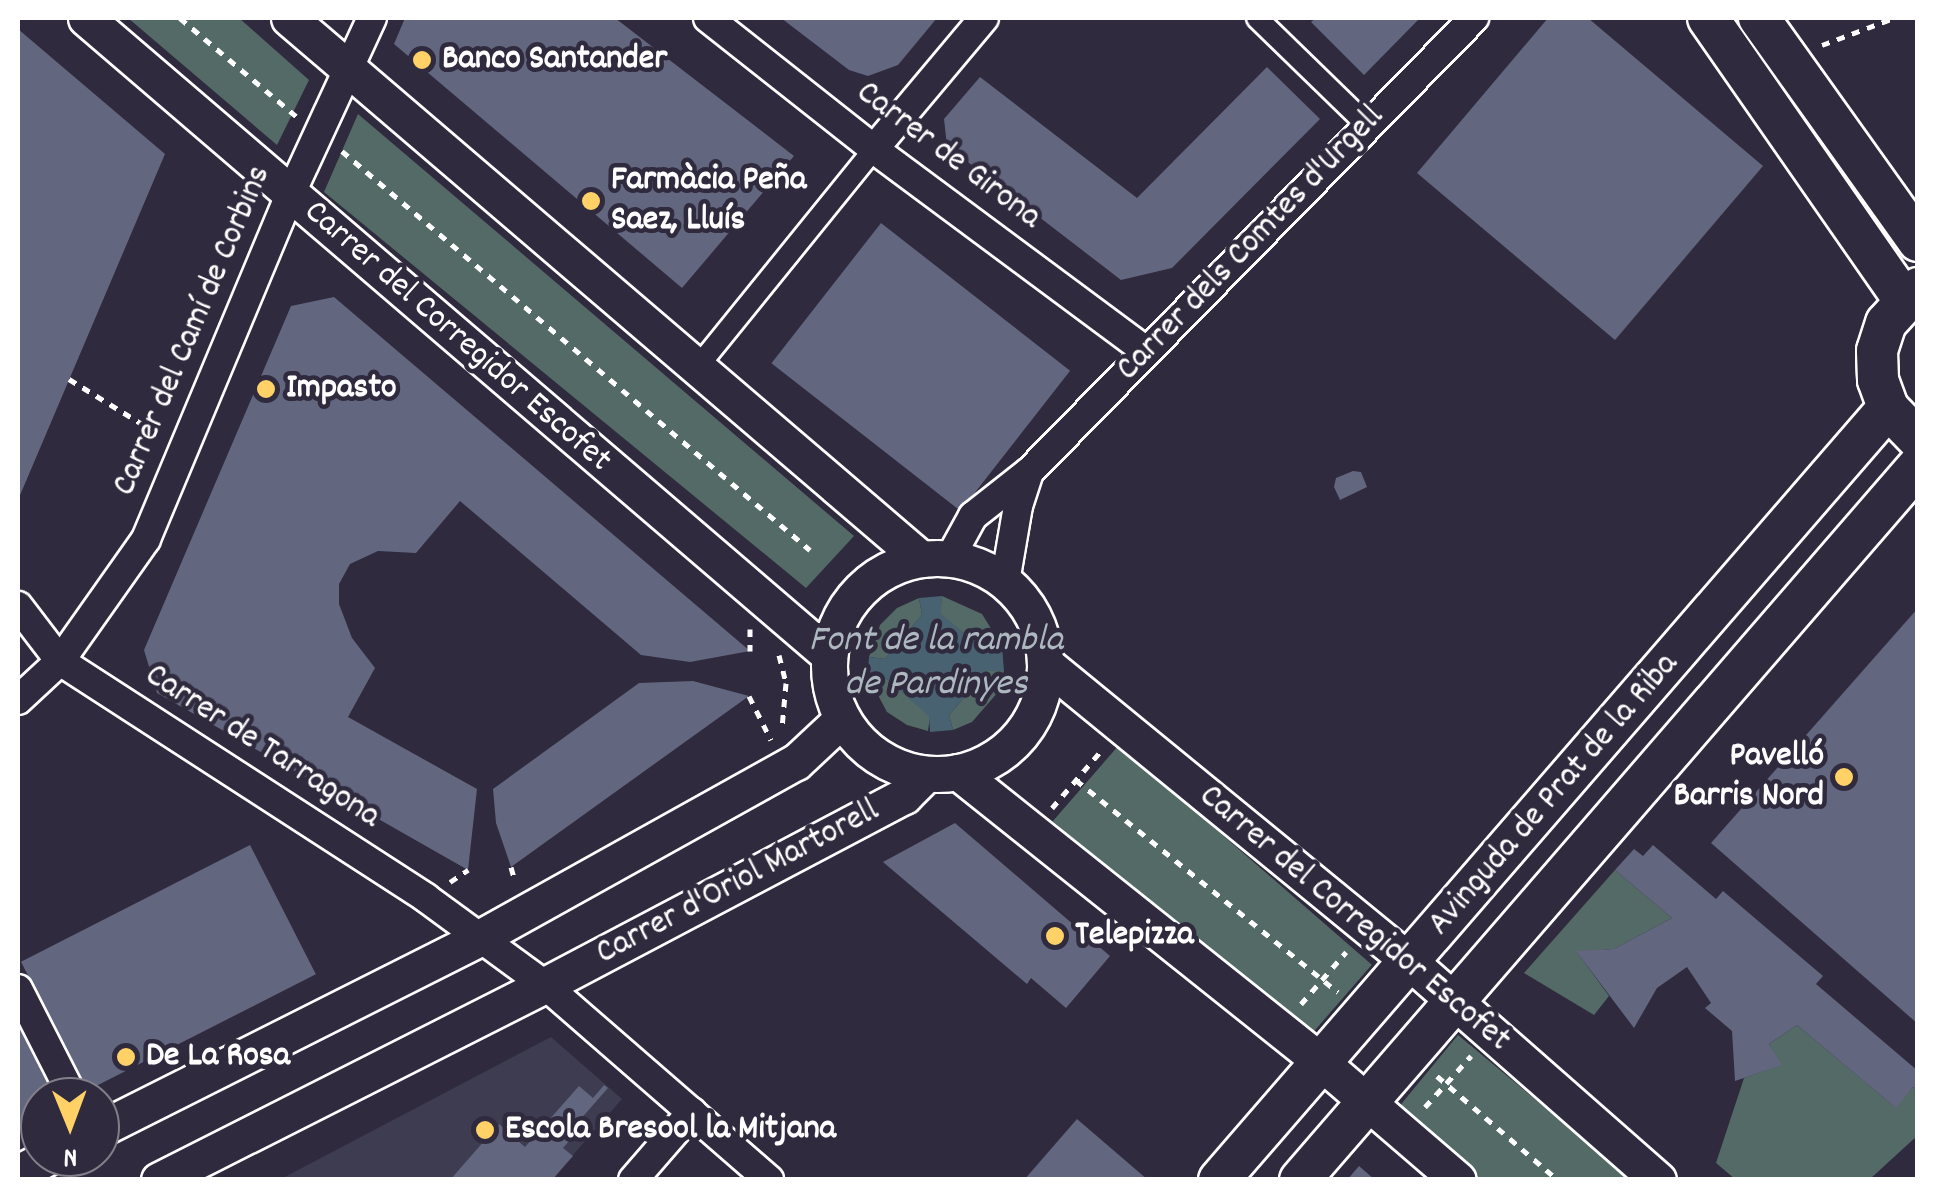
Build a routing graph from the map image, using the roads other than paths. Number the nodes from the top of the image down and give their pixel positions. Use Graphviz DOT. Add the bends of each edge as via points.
graph roads {
  1 [pos="86,18"];
  2 [pos="289,18"];
  3 [pos="372,18"];
  4 [pos="708,18"];
  5 [pos="984,18"];
  6 [pos="1257,18"];
  7 [pos="1474,18"];
  8 [pos="1708,18"];
  9 [pos="1759,18"];
  10 [pos="349,68"];
  11 [pos="1367,125"];
  12 [pos="874,149"];
  13 [pos="291,193"];
  14 [pos="1918,241"];
  15 [pos="1910,294"];
  16 [pos="1146,351"];
  17 [pos="696,369"];
  18 [pos="1888,408"];
  19 [pos="1918,439"];
  20 [pos="1918,466"];
  21 [pos="1029,472"];
  22 [pos="935,558"];
  23 [pos="1006,582"];
  24 [pos="18,606"];
  25 [pos="829,655"];
  26 [pos="60,661"];
  27 [pos="1046,664"];
  28 [pos="18,700"];
  29 [pos="842,719"];
  30 [pos="942,773"];
  31 [pos="481,936"];
  32 [pos="1410,962"];
  33 [pos="546,986"];
  34 [pos="18,989"];
  35 [pos="1455,1001"];
  36 [pos="1322,1063"];
  37 [pos="63,1077"];
  38 [pos="1369,1102"];
  39 [pos="692,1112"];
  40 [pos="120,1118"];
  41 [pos="159,1180"];
  42 [pos="632,1180"];
  43 [pos="769,1180"];
  44 [pos="1219,1180"];
  45 [pos="1300,1180"];
  46 [pos="1458,1180"];
  47 [pos="1658,1180"];
  1 -- 13 [label="street, Carrer del Corregidor Escofet"];
  2 -- 10 [label="street"];
  3 -- 10 [label="street, Carrer del Camí de Corbins"];
  4 -- 12 [label="street, Carrer de Girona"];
  5 -- 12 [label="street"];
  6 -- 11 [label="street"];
  7 -- 11 [label="street, Carrer dels Comtes d'Urgell"];
  8 -- 15 [label="main road"];
  9 -- 14 [label="main road"];
  10 -- 13 [label="street, Carrer del Camí de Corbins"];
  10 -- 17 [label="street"];
  11 -- 16 [label="street, Carrer dels Comtes d'Urgell"];
  12 -- 16 [label="street, Carrer de Girona"];
  12 -- 17 [label="street"];
  13 -- 25 [label="street, Carrer del Corregidor Escofet"];
  13 -- 26 [label="street, Carrer del Camí de Corbins" via="146,538"];
  15 -- 18 [label="main road" via="1886,323 1877,351"];
  16 -- 21 [label="street, Carrer dels Comtes d'Urgell"];
  17 -- 22 [label="street"];
  18 -- 19 [label="main road"];
  18 -- 32 [label="main road, Avinguda de Prat de la Riba"];
  20 -- 35 [label="main road, Avinguda de Prat de la Riba"];
  21 -- 22 [label="street, Carrer dels Comtes d'Urgell" via="973,516"];
  21 -- 23 [label="street, Carrer dels Comtes d'Urgell"];
  22 -- 23 [label="street" via="979,566"];
  22 -- 25 [label="street" via="887,570 858,591 838,620"];
  23 -- 27 [label="street" via="1041,633"];
  24 -- 26 [label="street, Carrer de Tarragona"];
  25 -- 29 [label="street" via="830,688"];
  26 -- 28 [label="street, Carrer del Camí de Corbins"];
  26 -- 31 [label="street, Carrer de Tarragona"];
  27 -- 30 [label="street" via="1042,694 1011,745 986,762"];
  27 -- 32 [label="street, Carrer del Corregidor Escofet"];
  29 -- 30 [label="street" via="864,746 892,764"];
  29 -- 31 [label="street" via="796,762"];
  30 -- 33 [label="street, Carrer d'Oriol Martorell"];
  30 -- 36 [label="street" via="1031,834"];
  31 -- 33 [label="street"];
  31 -- 40 [label="street"];
  32 -- 35 [label="street, Carrer del Corregidor Escofet"];
  32 -- 36 [label="main road, Avinguda de Prat de la Riba"];
  33 -- 39 [label="street"];
  33 -- 41 [label="street, Carrer d'Oriol Martorell"];
  34 -- 37 [label="street"];
  35 -- 38 [label="main road, Avinguda de Prat de la Riba"];
  35 -- 47 [label="street, Carrer del Corregidor Escofet"];
  36 -- 38 [label="street"];
  36 -- 44 [label="main road, Avinguda de Prat de la Riba"];
  38 -- 45 [label="main road, Avinguda de Prat de la Riba"];
  38 -- 46 [label="street"];
  39 -- 42 [label="street"];
  39 -- 43 [label="street"];
}
